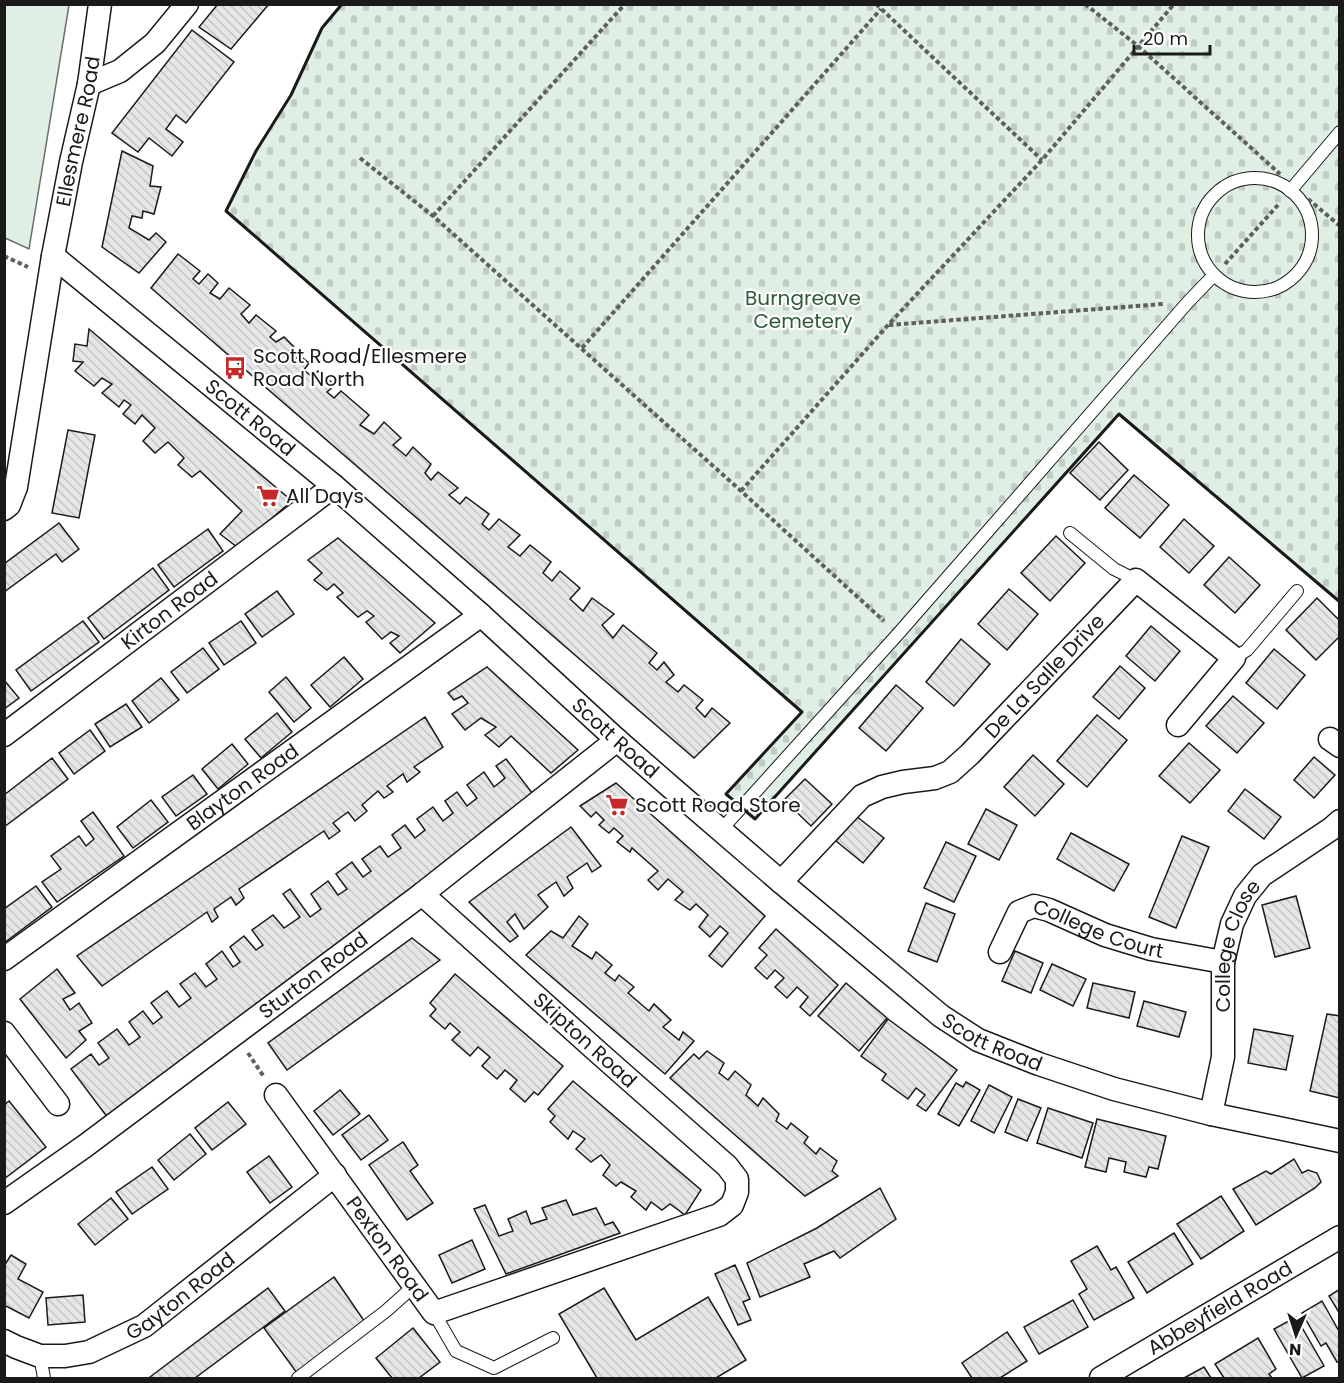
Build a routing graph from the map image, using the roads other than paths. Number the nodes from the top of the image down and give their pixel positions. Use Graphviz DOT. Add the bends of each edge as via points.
graph roads {
  1 [pos="100,4"];
  2 [pos="187,4"];
  3 [pos="89,84"];
  4 [pos="1340,132"];
  5 [pos="1292,189"];
  6 [pos="53,256"];
  7 [pos="1214,275"];
  8 [pos="334,486"];
  9 [pos="4,509"];
  10 [pos="1070,533"];
  11 [pos="1136,580"];
  12 [pos="1297,591"];
  13 [pos="481,615"];
  14 [pos="1234,658"];
  15 [pos="1178,725"];
  16 [pos="4,735"];
  17 [pos="617,740"];
  18 [pos="1340,821"];
  19 [pos="721,831"];
  20 [pos="782,882"];
  21 [pos="422,894"];
  22 [pos="1000,952"];
  23 [pos="4,959"];
  24 [pos="1224,962"];
  25 [pos="4,1033"];
  26 [pos="276,1095"];
  27 [pos="58,1104"];
  28 [pos="1211,1114"];
  29 [pos="1340,1141"];
  30 [pos="335,1175"];
  31 [pos="737,1192"];
  32 [pos="4,1203"];
  33 [pos="1340,1237"];
  34 [pos="414,1286"];
  35 [pos="434,1313"];
  36 [pos="554,1338"];
  37 [pos="4,1341"];
  38 [pos="40,1356"];
  39 [pos="44,1378"];
  40 [pos="298,1378"];
  41 [pos="1101,1378"];
  1 -- 3 [label="street, Ellesmere Road"];
  2 -- 3 [label="street" via="155,43 120,71"];
  3 -- 6 [label="street, Ellesmere Road"];
  4 -- 5 [label="lane"];
  5 -- 7 [label="lane" via="1257,178 1237,181 1215,194 1198,226 1198,246"];
  5 -- 7 [label="lane" via="1308,213 1312,232 1310,253 1300,270 1289,281 1261,292 1236,290"];
  6 -- 8 [label="street, Scott Road"];
  6 -- 9 [label="street, Ellesmere Road" via="16,487"];
  7 -- 19 [label="lane"];
  8 -- 13 [label="street, Scott Road"];
  8 -- 16 [label="street, Kirton Road"];
  10 -- 11 [label="lane" via="1114,569"];
  11 -- 14 [label="street"];
  11 -- 20 [label="street, De La Salle Drive" via="950,772 882,787 862,796"];
  12 -- 14 [label="lane" via="1247,650"];
  13 -- 17 [label="street, Scott Road"];
  13 -- 23 [label="street, Blayton Road"];
  14 -- 15 [label="street"];
  17 -- 19 [label="street, Scott Road"];
  17 -- 21 [label="street, Sturton Road"];
  18 -- 24 [label="street, College Close" via="1262,875 1245,896 1232,924"];
  19 -- 20 [label="street, Scott Road"];
  20 -- 28 [label="street, Scott Road" via="941,1016 978,1040 1114,1089"];
  21 -- 31 [label="street, Skipton Road" via="727,1166 737,1179"];
  21 -- 32 [label="street, Sturton Road"];
  22 -- 24 [label="street, College Court" via="1019,912 1034,906 1151,950"];
  24 -- 28 [label="street, College Close" via="1223,1057"];
  25 -- 27 [label="street"];
  26 -- 30 [label="street, Pexton Road"];
  28 -- 29 [label="street, Scott Road"];
  30 -- 34 [label="street, Pexton Road"];
  30 -- 38 [label="street, Gayton Road" via="144,1326 89,1352"];
  31 -- 35 [label="street, Pexton Road" via="732,1205 719,1215"];
  33 -- 41 [label="street, Abbeyfield Road"];
  34 -- 35 [label="street, Pexton Road"];
  34 -- 40 [label="lane"];
  35 -- 36 [label="lane" via="456,1351 494,1368"];
  37 -- 38 [label="street, Gayton Road"];
  38 -- 39 [label="lane"];
}
